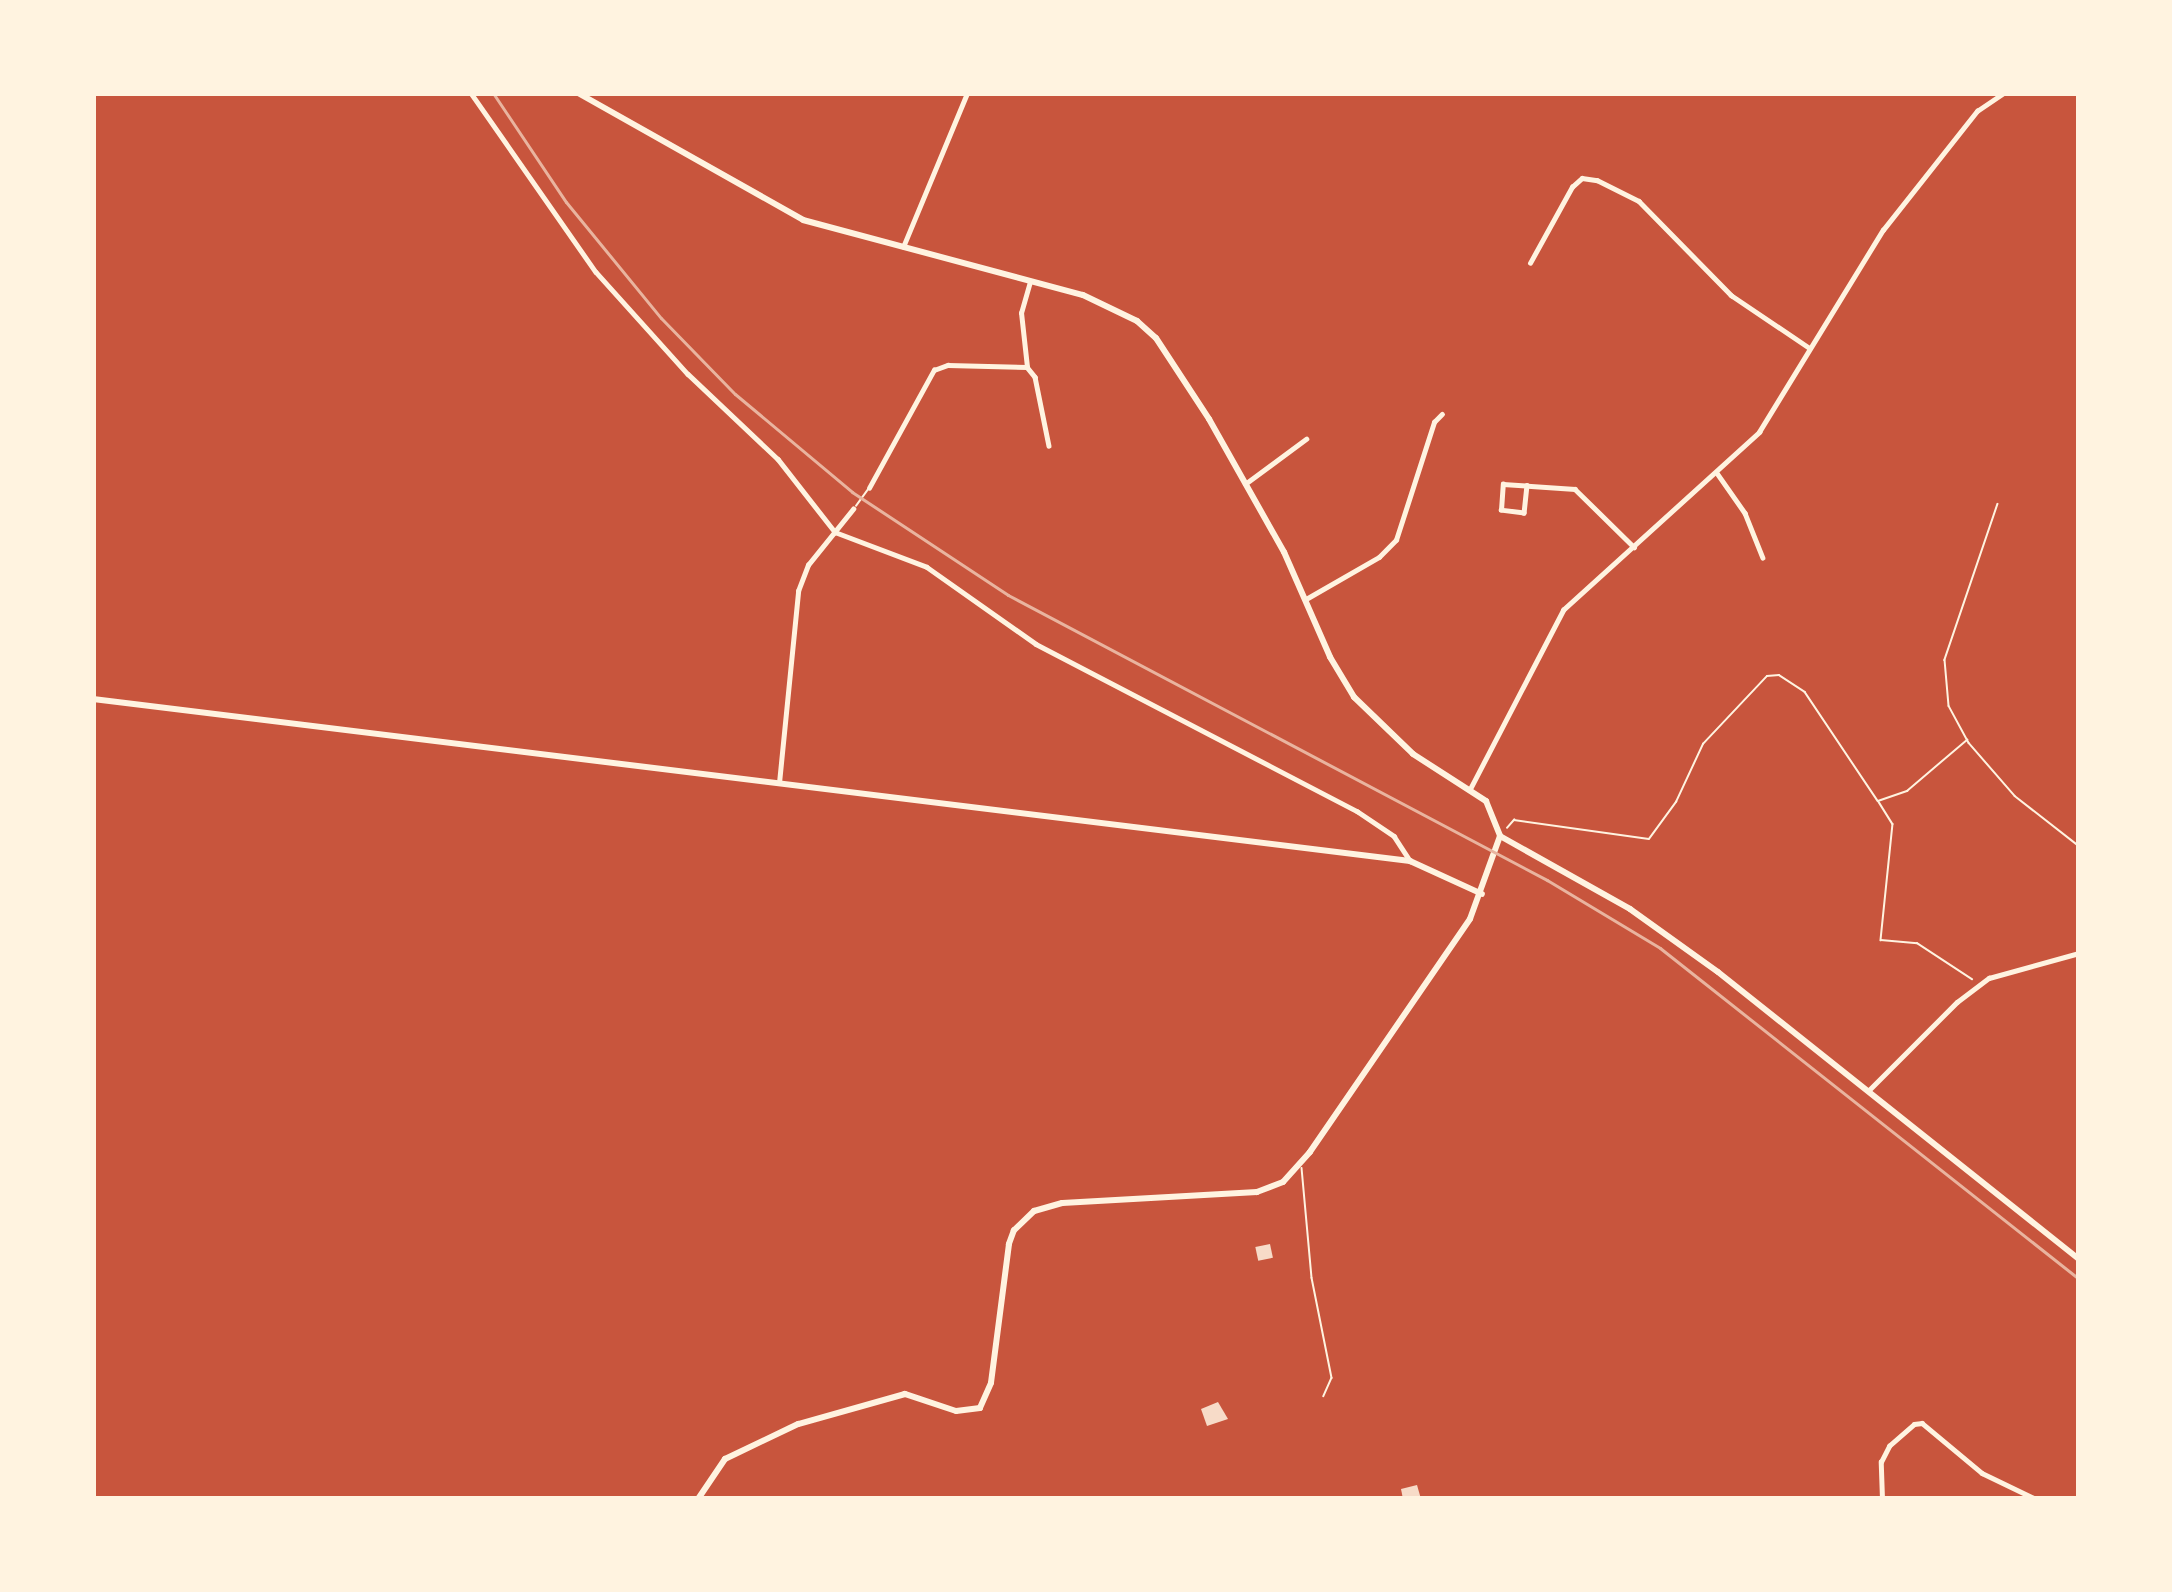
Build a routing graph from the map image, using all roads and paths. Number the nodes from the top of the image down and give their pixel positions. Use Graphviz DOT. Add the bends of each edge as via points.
graph roads {
  1 [pos="471,93"];
  2 [pos="578,93"];
  3 [pos="967,93"];
  4 [pos="2004,93"];
  5 [pos="903,247"];
  6 [pos="1530,263"];
  7 [pos="1030,280"];
  8 [pos="1808,346"];
  9 [pos="1027,367"];
  10 [pos="1442,414"];
  11 [pos="1306,439"];
  12 [pos="1049,446"];
  13 [pos="1717,473"];
  14 [pos="1245,484"];
  15 [pos="1526,485"];
  16 [pos="869,488"];
  17 [pos="1998,504"];
  18 [pos="854,509"];
  19 [pos="835,532"];
  20 [pos="1634,547"];
  21 [pos="1762,558"];
  22 [pos="1306,599"];
  23 [pos="93,699"];
  24 [pos="1967,740"];
  25 [pos="779,783"];
  26 [pos="1470,789"];
  27 [pos="1878,801"];
  28 [pos="1500,836"];
  29 [pos="2079,846"];
  30 [pos="1410,860"];
  31 [pos="1481,894"];
  32 [pos="2079,953"];
  33 [pos="1980,985"];
  34 [pos="1869,1090"];
  35 [pos="1301,1164"];
  36 [pos="2079,1259"];
  37 [pos="1324,1396"];
  38 [pos="698,1499"];
  39 [pos="1882,1499"];
  40 [pos="2036,1499"];
  1 -- 19 [label="street" via="596,272 778,459"];
  2 -- 5 [label="street" via="803,220"];
  3 -- 5 [label="street"];
  4 -- 8 [label="street" via="1935,160"];
  5 -- 7 [label="street"];
  6 -- 8 [label="street" via="1573,187 1582,178 1597,180 1639,201 1731,295"];
  7 -- 9 [label="street" via="1021,313"];
  7 -- 14 [label="street" via="1116,308 1156,338"];
  8 -- 13 [label="street" via="1759,432"];
  9 -- 12 [label="street"];
  9 -- 16 [label="street" via="934,370"];
  10 -- 22 [label="street" via="1396,540"];
  11 -- 14 [label="street"];
  13 -- 20 [label="street"];
  13 -- 21 [label="street" via="1745,513"];
  14 -- 22 [label="street"];
  15 -- 15 [label="street" via="1504,484 1501,510 1524,513"];
  15 -- 20 [label="street" via="1575,489"];
  16 -- 18 [label="lane"];
  17 -- 24 [label="path" via="1946,660 1949,706"];
  18 -- 19 [label="street"];
  19 -- 25 [label="street" via="798,592"];
  19 -- 30 [label="street" via="927,567 1036,644 1358,811 1394,836"];
  20 -- 26 [label="street" via="1563,610"];
  22 -- 26 [label="street" via="1354,697 1413,754"];
  23 -- 25 [label="street"];
  24 -- 27 [label="path" via="1907,791"];
  24 -- 29 [label="path" via="2015,796"];
  25 -- 30 [label="street"];
  26 -- 28 [label="street" via="1494,812"];
  27 -- 28 [label="path" via="1820,709 1780,675 1767,676 1703,744 1648,839 1514,820"];
  27 -- 33 [label="path" via="1893,824 1881,940 1917,944"];
  28 -- 31 [label="street"];
  28 -- 34 [label="street" via="1630,909"];
  30 -- 31 [label="street"];
  31 -- 35 [label="street"];
  32 -- 33 [label="street"];
  33 -- 34 [label="street"];
  34 -- 36 [label="street"];
  35 -- 37 [label="lane" via="1332,1378"];
  35 -- 38 [label="street" via="1257,1192 1034,1210 1009,1244 991,1383 980,1408 956,1411 905,1394 798,1424 725,1459"];
  39 -- 40 [label="street" via="1889,1446 1922,1423 1982,1474"];
}
